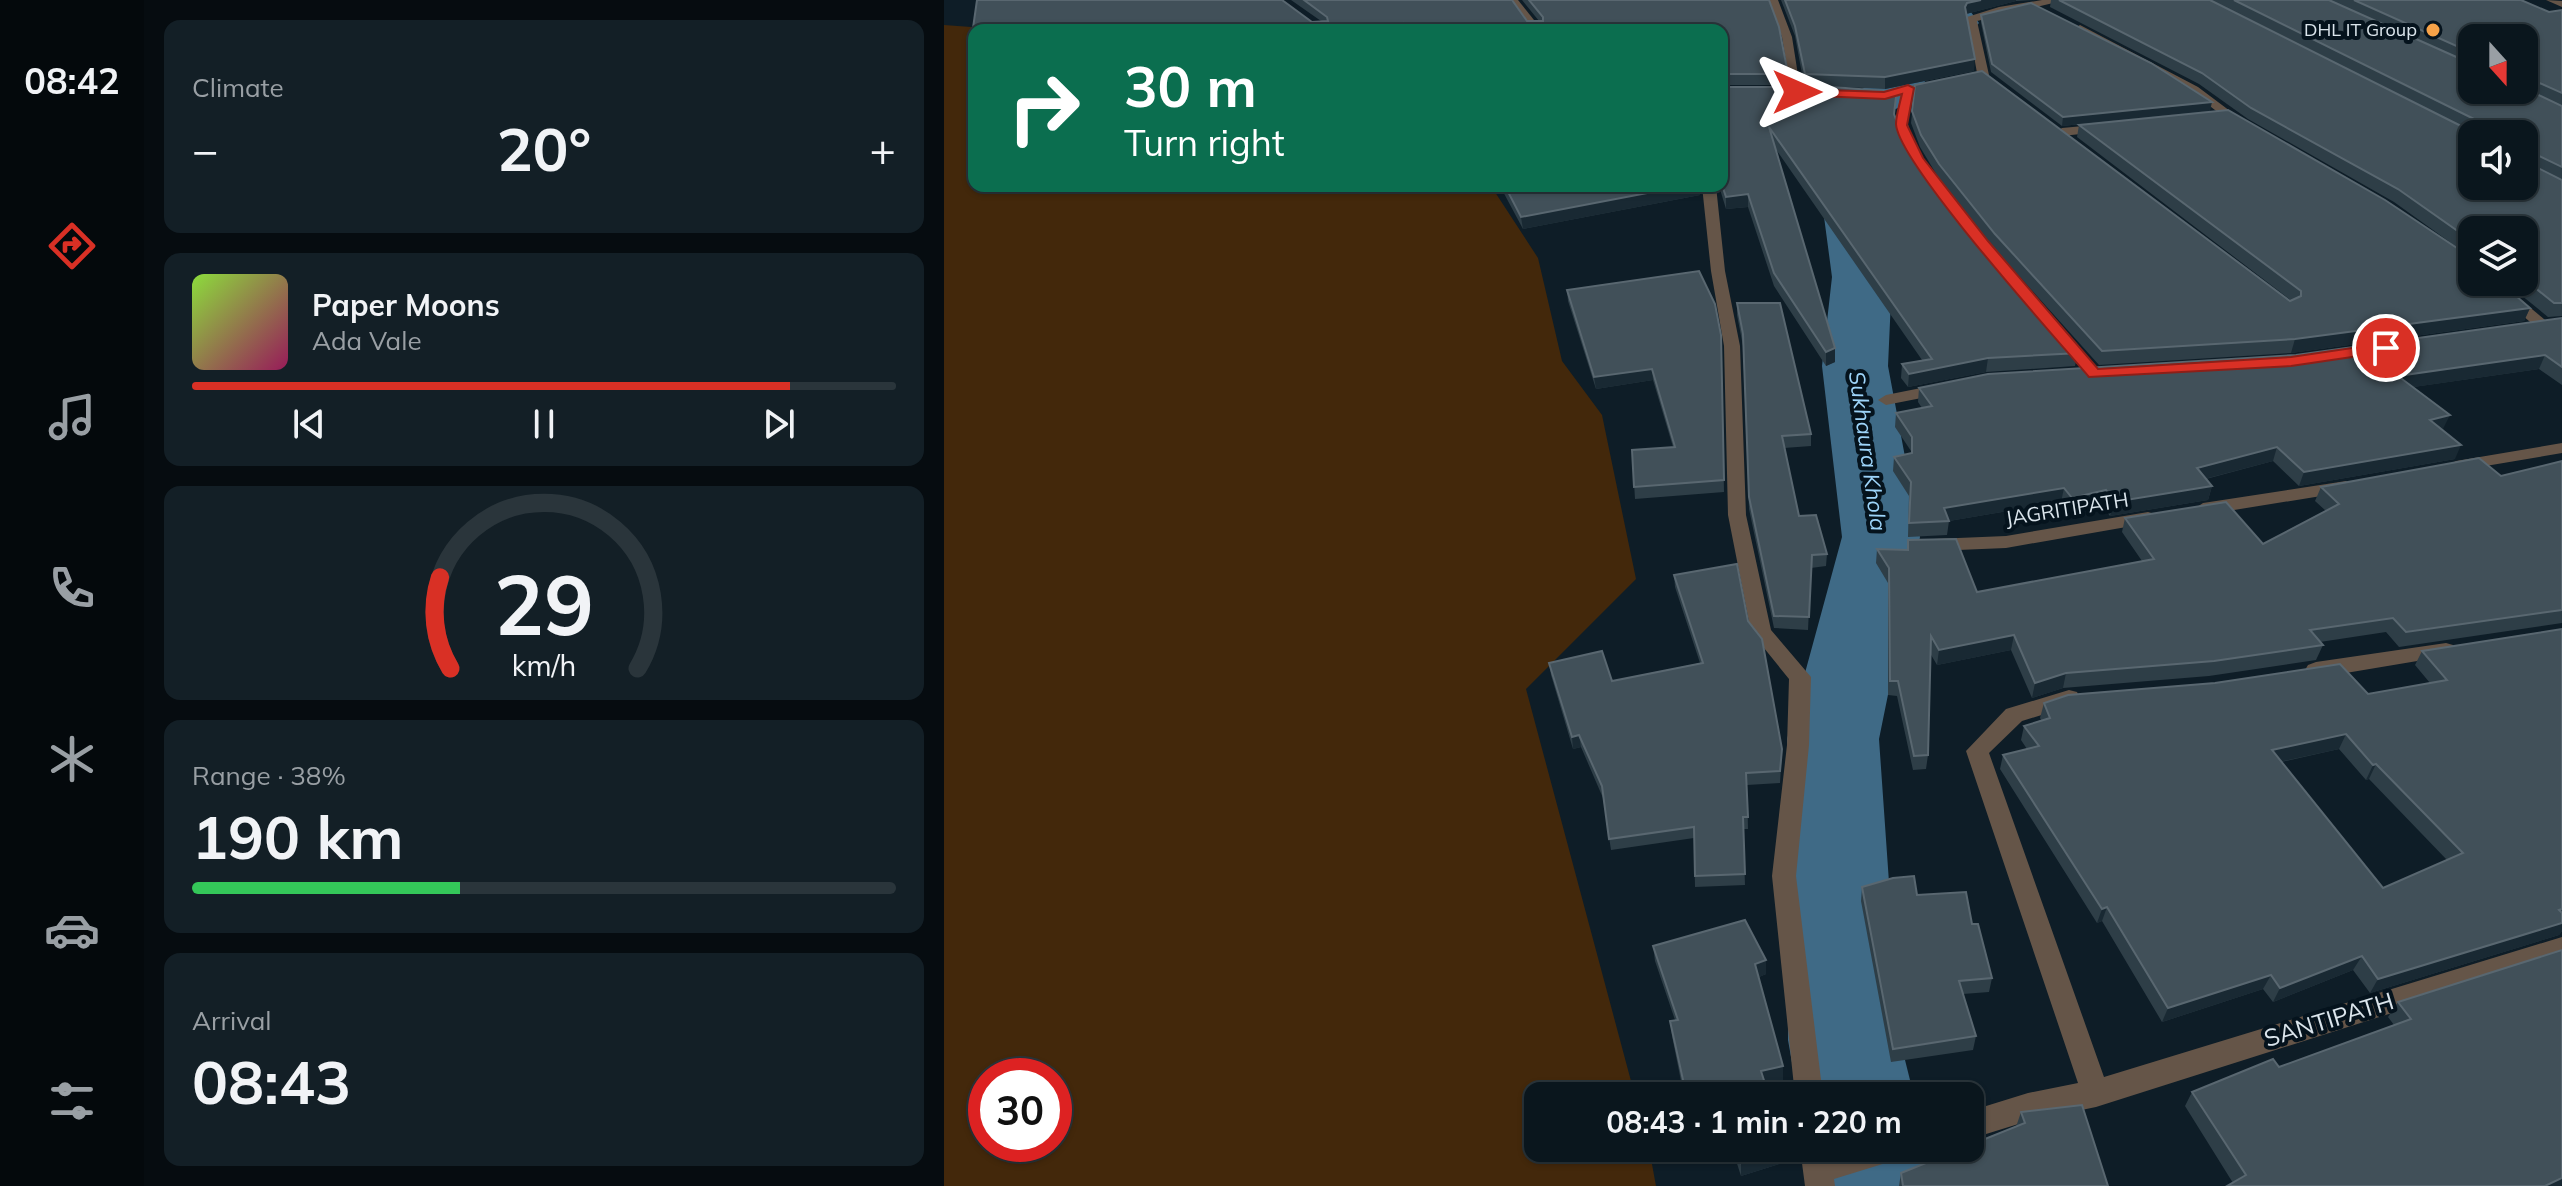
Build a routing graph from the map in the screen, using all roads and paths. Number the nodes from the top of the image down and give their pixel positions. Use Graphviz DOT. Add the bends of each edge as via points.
graph roads {
  1 [pos="1513,0"];
  2 [pos="1773,0"];
  3 [pos="2061,0"];
  4 [pos="2551,0"];
  5 [pos="2562,4"];
  6 [pos="2032,5"];
  7 [pos="1532,24"];
  8 [pos="1908,88"];
  9 [pos="1782,92"];
  10 [pos="1858,94"];
  11 [pos="2229,115"];
  12 [pos="2214,117"];
  13 [pos="2049,122"];
  14 [pos="2122,126"];
  15 [pos="2062,132"];
  16 [pos="2255,132"];
  17 [pos="2074,142"];
  18 [pos="1710,192"];
  19 [pos="2505,296"];
  20 [pos="2562,323"];
  21 [pos="2094,374"];
  22 [pos="1958,386"];
  23 [pos="1886,400"];
  24 [pos="2562,448"];
  25 [pos="2437,469"];
  26 [pos="2362,484"];
  27 [pos="1908,546"];
  28 [pos="2470,646"];
  29 [pos="2301,673"];
  30 [pos="2092,696"];
  31 [pos="2562,948"];
  32 [pos="1807,1082"];
  33 [pos="2096,1093"];
  34 [pos="1984,1121"];
  35 [pos="1840,1162"];
  36 [pos="1818,1168"];
  1 -- 7 [label="street"];
  2 -- 9 [label="street" via="1802,92"];
  3 -- 6 [label="street"];
  4 -- 5 [label="street"];
  6 -- 8 [label="street" via="1971,19 1989,79"];
  6 -- 11 [label="street" via="2194,89"];
  8 -- 10 [label="street" via="1885,96"];
  8 -- 21 [label="street" via="1902,125 1917,159"];
  11 -- 12 [label="street"];
  11 -- 16 [label="street"];
  13 -- 15 [label="street"];
  14 -- 15 [label="street"];
  15 -- 17 [label="street"];
  18 -- 32 [label="street" via="1732,346 1737,515 1761,632 1800,677 1784,876"];
  19 -- 20 [label="street" via="2536,326"];
  22 -- 23 [label="street"];
  24 -- 25 [label="street"];
  26 -- 27 [label="street, JAGRITIPATH" via="2006,542"];
  28 -- 29 [label="street"];
  30 -- 33 [label="street" via="2014,715 1977,751"];
  31 -- 33 [label="street, SANTIPATH"];
  33 -- 34 [label="street, SANTIPATH"];
  35 -- 36 [label="street"];
}
